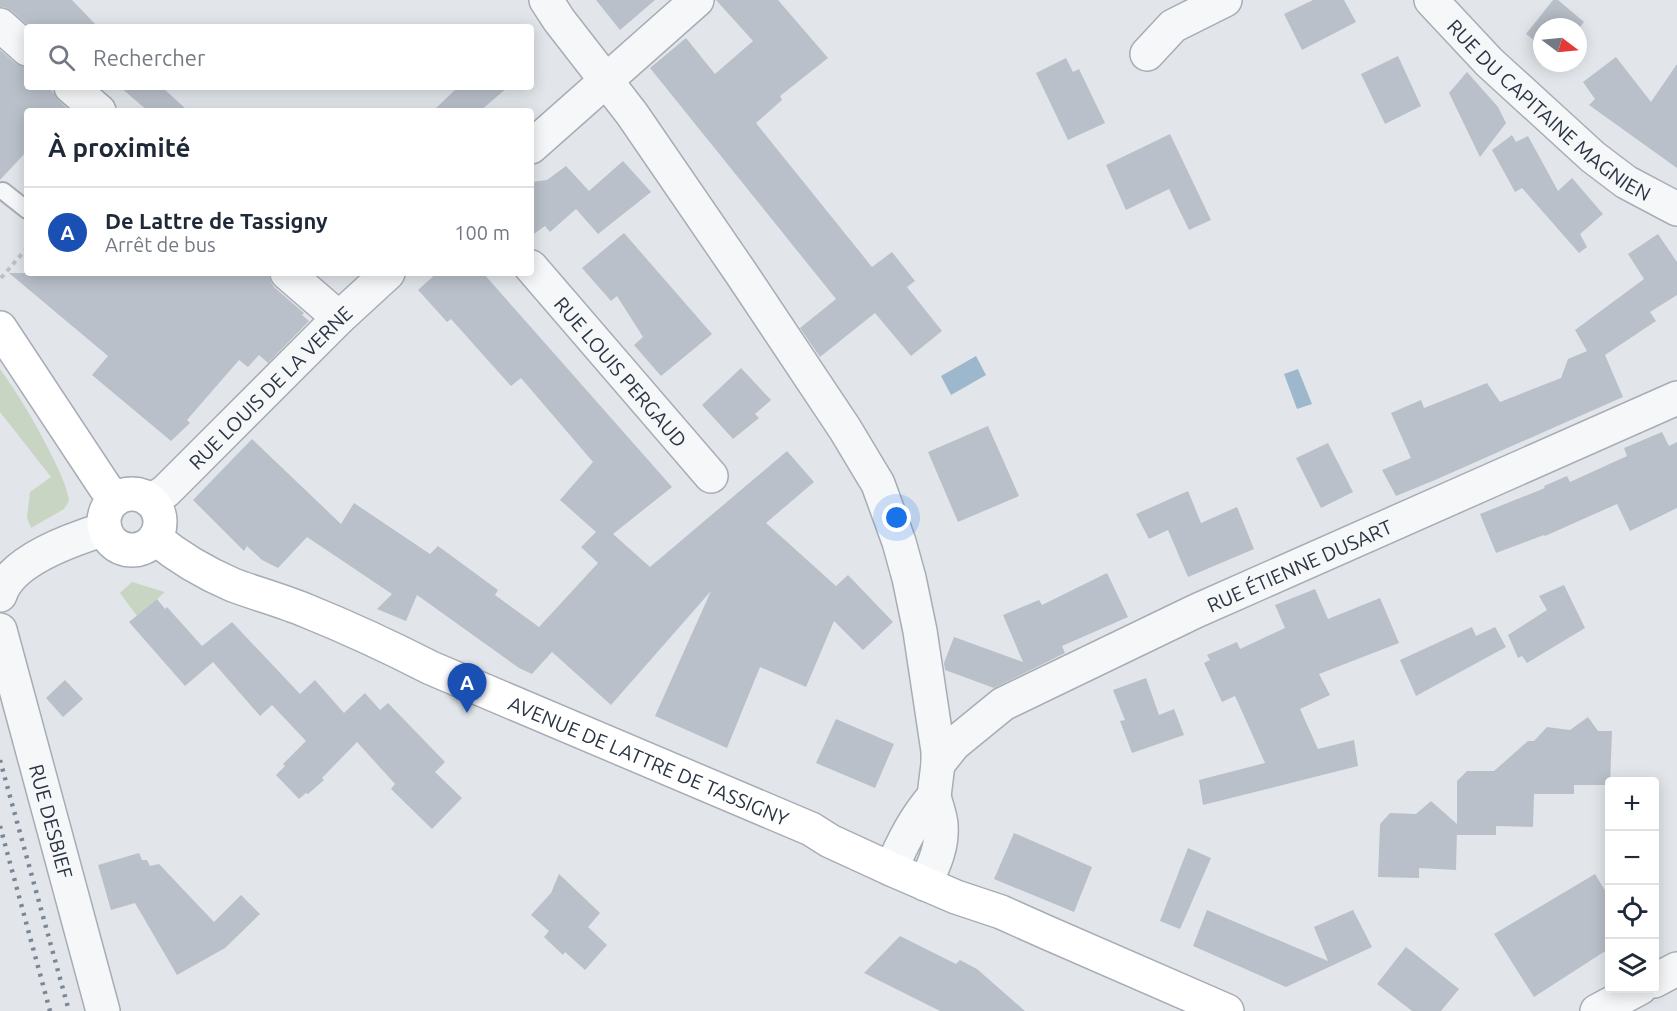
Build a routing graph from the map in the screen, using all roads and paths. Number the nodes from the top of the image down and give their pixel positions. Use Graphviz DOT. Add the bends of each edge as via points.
graph roads {
  1 [pos="546,0"];
  2 [pos="697,0"];
  3 [pos="1225,0"];
  4 [pos="1431,0"];
  5 [pos="0,25"];
  6 [pos="24,46"];
  7 [pos="1147,54"];
  8 [pos="605,80"];
  9 [pos="74,90"];
  10 [pos="96,108"];
  11 [pos="534,144"];
  12 [pos="3,190"];
  13 [pos="24,208"];
  14 [pos="1677,209"];
  15 [pos="24,251"];
  16 [pos="534,270"];
  17 [pos="290,276"];
  18 [pos="385,276"];
  19 [pos="1,278"];
  20 [pos="339,318"];
  21 [pos="0,328"];
  22 [pos="1677,398"];
  23 [pos="711,476"];
  24 [pos="151,501"];
  25 [pos="110,514"];
  26 [pos="155,538"];
  27 [pos="0,595"];
  28 [pos="0,630"];
  29 [pos="938,764"];
  30 [pos="934,796"];
  31 [pos="891,869"];
  32 [pos="926,884"];
  33 [pos="1677,969"];
  34 [pos="1659,978"];
  35 [pos="1631,993"];
  36 [pos="1221,1010"];
  37 [pos="103,1011"];
  38 [pos="1597,1011"];
  1 -- 8 [label="street"];
  2 -- 8 [label="street"];
  3 -- 7 [label="street" via="1173,26"];
  4 -- 14 [label="street, RUE DU CAPITAINE MAGNIEN" via="1489,62 1593,157 1626,182"];
  5 -- 6 [label="street"];
  8 -- 11 [label="street"];
  8 -- 29 [label="street" via="741,273 878,484 899,542 913,599"];
  9 -- 10 [label="street"];
  12 -- 13 [label="lane"];
  15 -- 19 [label="path"];
  16 -- 23 [label="street, RUE LOUIS PERGAUD"];
  17 -- 20 [label="street"];
  18 -- 20 [label="street, RUE LOUIS DE LA VERNE"];
  20 -- 24 [label="street, RUE LOUIS DE LA VERNE" via="166,491"];
  21 -- 25 [label="main road" via="105,487"];
  22 -- 29 [label="street, RUE ÉTIENNE DUSART" via="1196,611 1003,704 954,744"];
  24 -- 25 [label="main road" via="143,496 124,495"];
  24 -- 26 [label="main road" via="160,523"];
  25 -- 26 [label="main road" via="108,537 120,548 139,549"];
  25 -- 27 [label="street" via="21,567"];
  26 -- 31 [label="main road, AVENUE DE LATTRE DE TASSIGNY" via="201,569 233,584 378,641 431,668 812,829"];
  28 -- 37 [label="street, RUE DESBIEF"];
  29 -- 30 [label="street"];
  30 -- 31 [label="street" via="919,813"];
  30 -- 32 [label="street" via="941,840"];
  31 -- 32 [label="main road, AVENUE DE LATTRE DE TASSIGNY"];
  32 -- 36 [label="main road, AVENUE DE LATTRE DE TASSIGNY" via="1001,912"];
  33 -- 34 [label="street"];
  35 -- 38 [label="street"];
}
